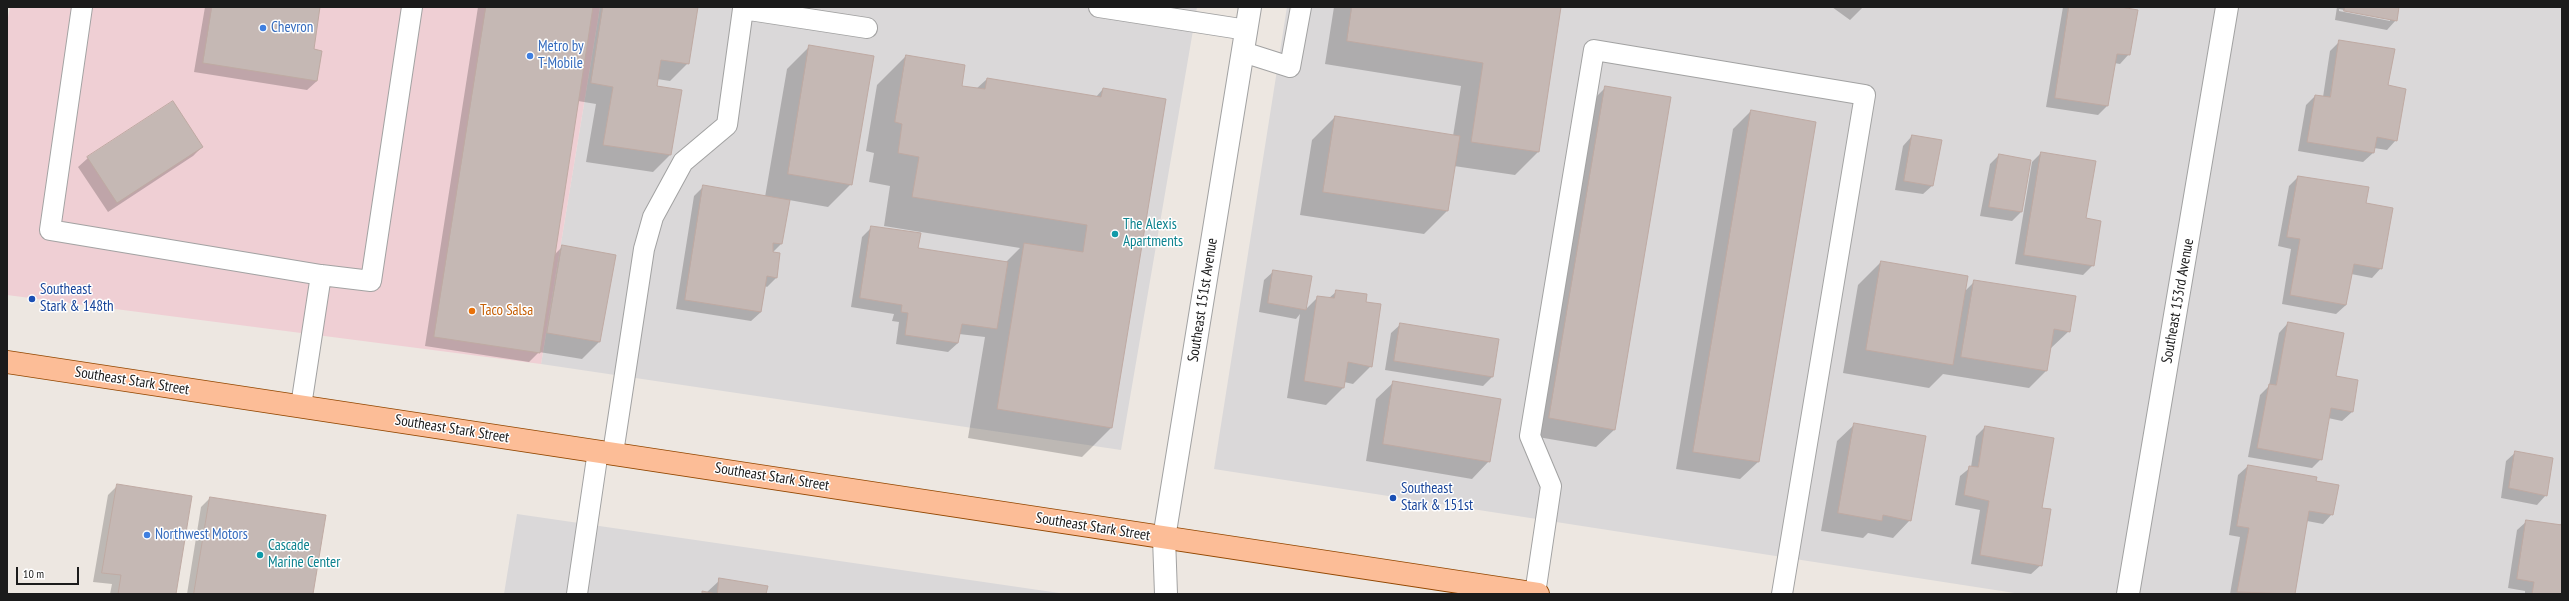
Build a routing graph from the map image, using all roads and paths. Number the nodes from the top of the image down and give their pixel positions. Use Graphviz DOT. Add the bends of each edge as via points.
graph roads {
  1 [pos="82,7"];
  2 [pos="412,7"];
  3 [pos="1098,7"];
  4 [pos="1250,7"];
  5 [pos="1301,7"];
  6 [pos="2227,7"];
  7 [pos="867,28"];
  8 [pos="1246,30"];
  9 [pos="1243,52"];
  10 [pos="321,275"];
  11 [pos="7,362"];
  12 [pos="301,406"];
  13 [pos="606,452"];
  14 [pos="1164,538"];
  15 [pos="577,594"];
  16 [pos="1166,594"];
  17 [pos="1536,594"];
  18 [pos="1782,594"];
  19 [pos="2128,594"];
  1 -- 10 [label="lane" via="50,230"];
  2 -- 10 [label="lane" via="371,281"];
  3 -- 8 [label="lane"];
  4 -- 8 [label="street, Southeast 151st Avenue"];
  5 -- 9 [label="lane" via="1290,67"];
  6 -- 19 [label="street, Southeast 153rd Avenue"];
  7 -- 13 [label="lane" via="743,9 727,125 683,162 653,216 644,249"];
  8 -- 9 [label="street, Southeast 151st Avenue"];
  9 -- 14 [label="street, Southeast 151st Avenue"];
  10 -- 12 [label="lane"];
  11 -- 12 [label="main road, Southeast Stark Street"];
  12 -- 13 [label="main road, Southeast Stark Street"];
  13 -- 14 [label="main road, Southeast Stark Street"];
  13 -- 15 [label="lane"];
  14 -- 16 [label="street, Southeast 151st Avenue"];
  14 -- 17 [label="main road, Southeast Stark Street"];
  17 -- 18 [label="lane" via="1551,486 1530,436 1594,50 1865,95"];
}
